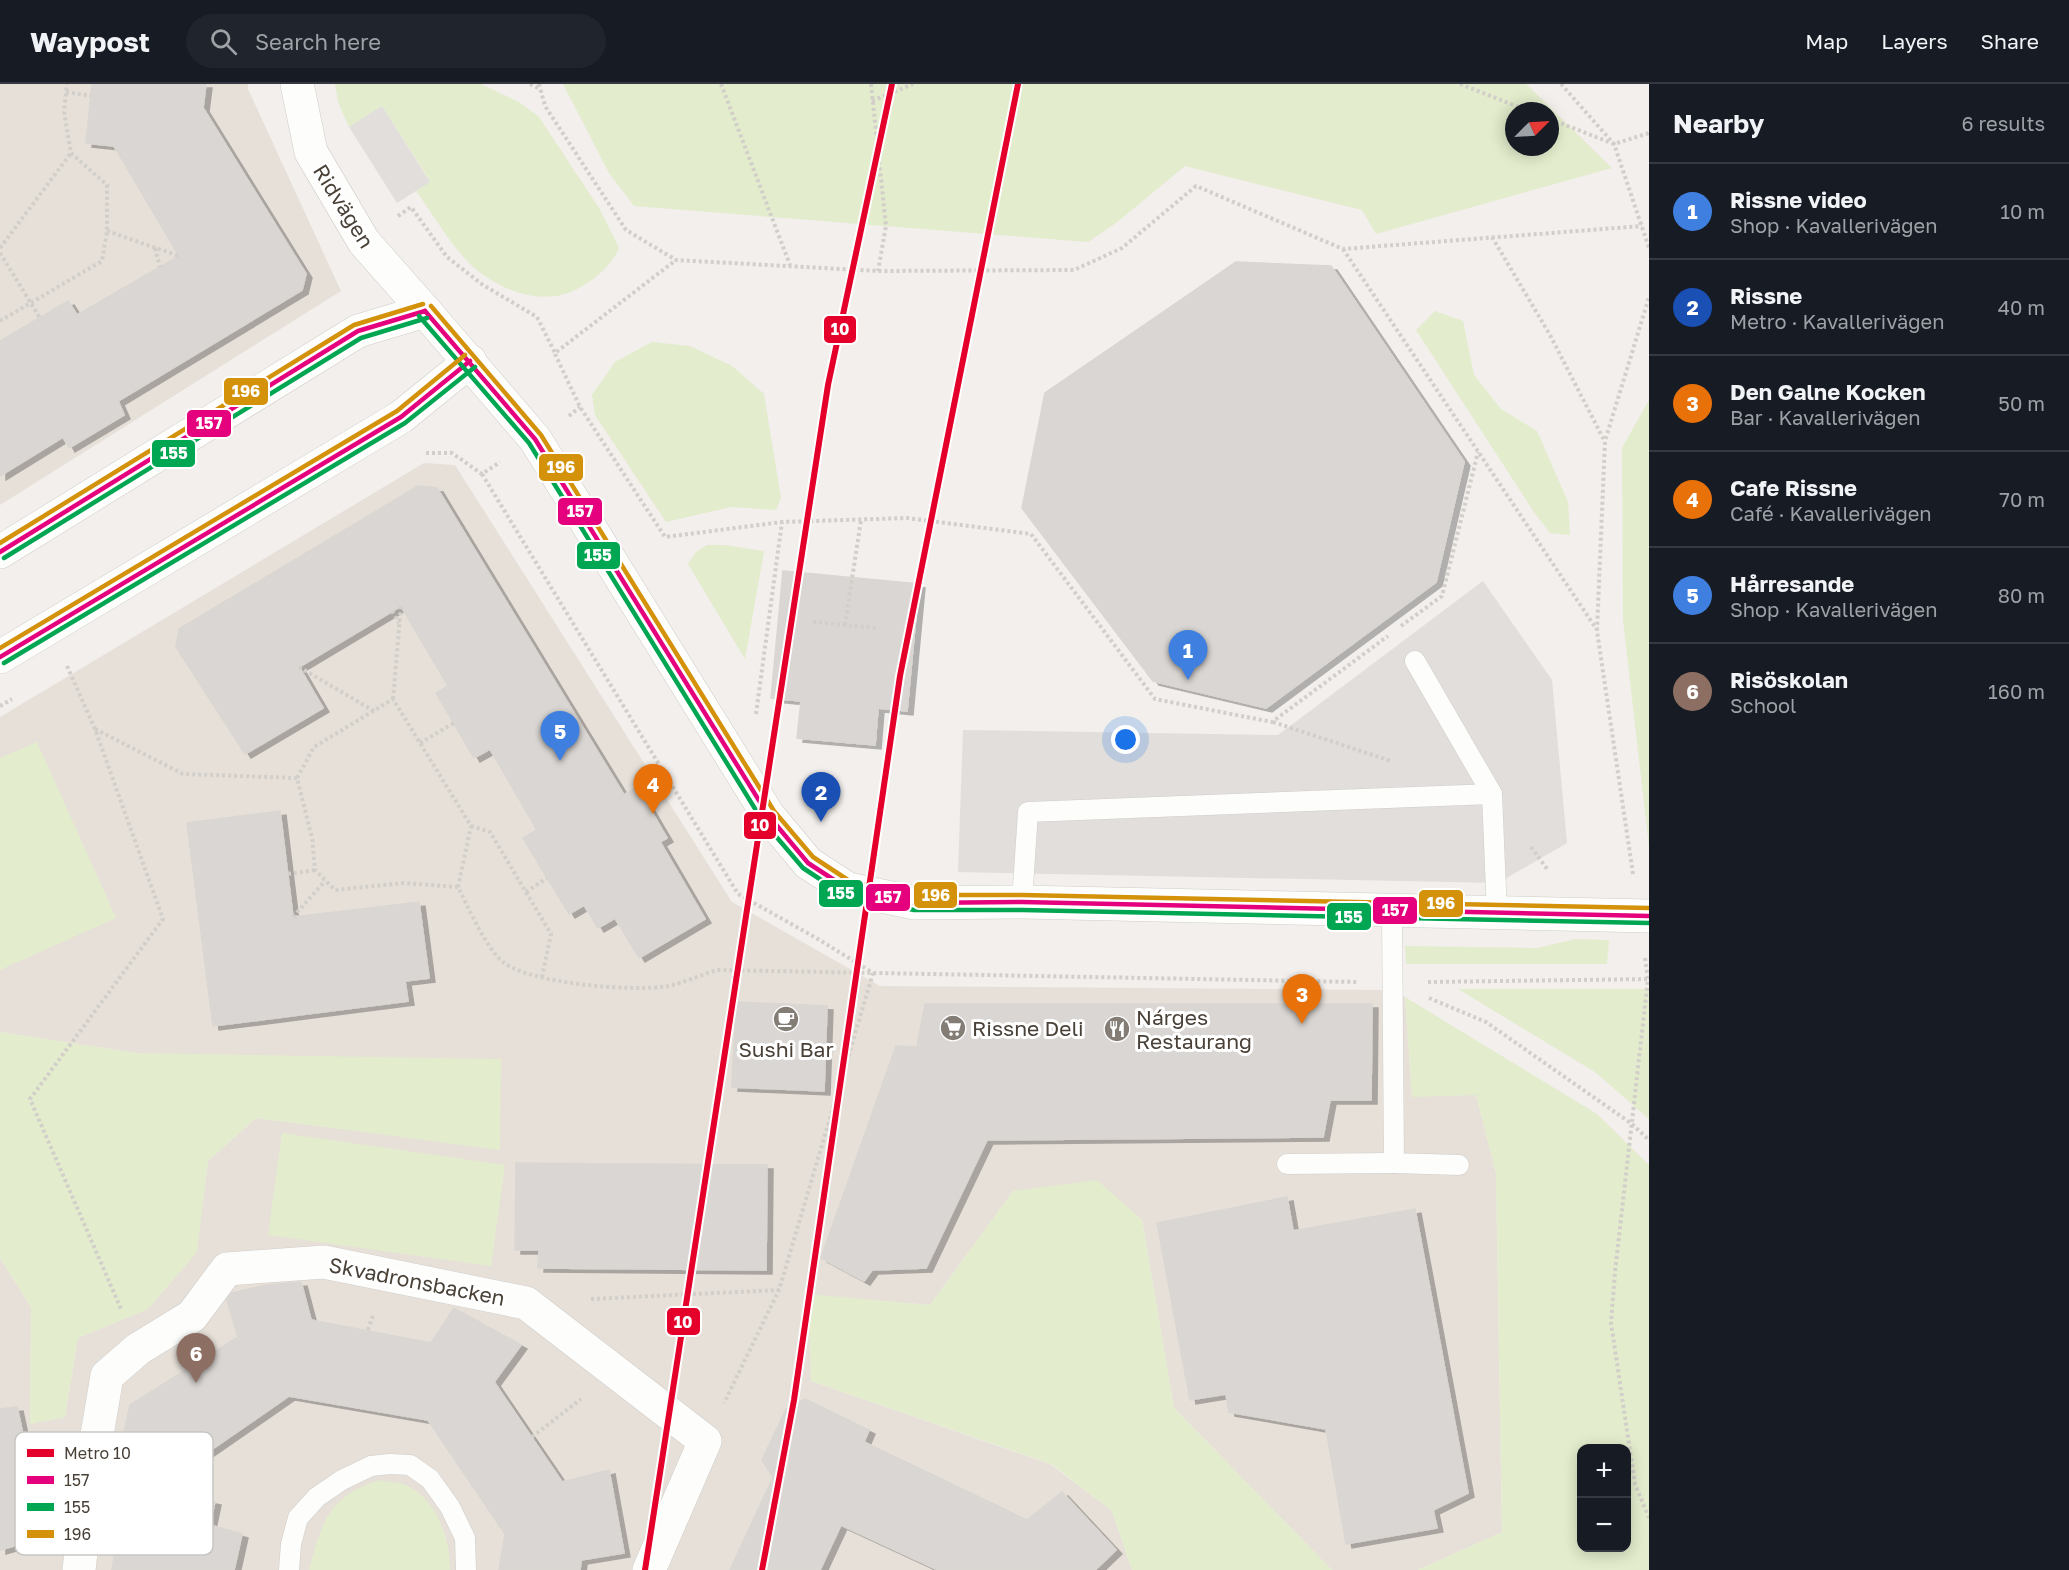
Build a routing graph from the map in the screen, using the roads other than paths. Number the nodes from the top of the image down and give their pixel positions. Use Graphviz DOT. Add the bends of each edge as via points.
graph roads {
  1 [pos="297,84"];
  2 [pos="425,311"];
  3 [pos="470,361"];
  4 [pos="0,552"];
  5 [pos="0,657"];
  6 [pos="1415,661"];
  7 [pos="1492,794"];
  8 [pos="1022,902"];
  9 [pos="1392,912"];
  10 [pos="1497,914"];
  11 [pos="1644,917"];
  12 [pos="1394,1163"];
  13 [pos="1287,1164"];
  14 [pos="1460,1165"];
  15 [pos="98,1432"];
  16 [pos="81,1555"];
  17 [pos="79,1570"];
  18 [pos="290,1570"];
  19 [pos="466,1570"];
  20 [pos="649,1570"];
  1 -- 2 [label="street, Ridvägen" via="310,152 364,242"];
  2 -- 3 [label="street, Ridvägen"];
  2 -- 4 [label="street" via="358,331"];
  3 -- 5 [label="street" via="401,417"];
  3 -- 8 [label="street, Ridvägen" via="535,439 768,815 808,863 849,889 915,903"];
  6 -- 7 [label="lane"];
  7 -- 8 [label="lane" via="1028,812"];
  7 -- 10 [label="lane"];
  8 -- 9 [label="street, Ridvägen"];
  9 -- 10 [label="street, Ridvägen"];
  9 -- 12 [label="lane"];
  10 -- 11 [label="street, Ridvägen"];
  12 -- 13 [label="lane"];
  12 -- 14 [label="lane"];
  15 -- 20 [label="street, Skvadronsbacken" via="107,1376 138,1349 192,1316 227,1269 324,1262 526,1303 705,1441"];
  16 -- 17 [label="street, Skvadronsbacken"];
  18 -- 19 [label="lane" via="298,1518 317,1497 371,1466 390,1464 410,1465 430,1479 465,1538"];
}
